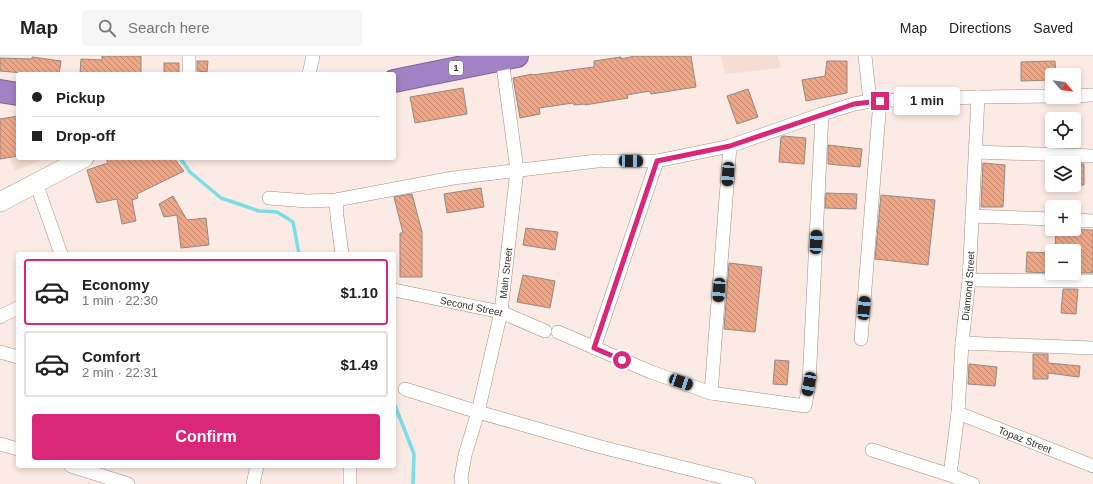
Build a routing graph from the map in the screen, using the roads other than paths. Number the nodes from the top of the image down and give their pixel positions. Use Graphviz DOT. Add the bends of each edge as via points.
graph roads {
  1 [pos="190,56"];
  2 [pos="313,56"];
  3 [pos="865,56"];
  4 [pos="510,58"];
  5 [pos="189,72"];
  6 [pos="309,72"];
  7 [pos="396,81"];
  8 [pos="0,91"];
  9 [pos="16,94"];
  10 [pos="1093,95"];
  11 [pos="1045,96"];
  12 [pos="1081,96"];
  13 [pos="978,97"];
  14 [pos="875,101"];
  15 [pos="822,114"];
  16 [pos="730,146"];
  17 [pos="976,152"];
  18 [pos="1093,156"];
  19 [pos="80,160"];
  20 [pos="657,161"];
  21 [pos="517,170"];
  22 [pos="36,183"];
  23 [pos="269,198"];
  24 [pos="336,200"];
  25 [pos="0,202"];
  26 [pos="972,216"];
  27 [pos="1045,219"];
  28 [pos="1081,220"];
  29 [pos="1093,221"];
  30 [pos="60,252"];
  31 [pos="342,252"];
  32 [pos="969,280"];
  33 [pos="1093,281"];
  34 [pos="396,290"];
  35 [pos="16,309"];
  36 [pos="501,312"];
  37 [pos="0,318"];
  38 [pos="861,339"];
  39 [pos="962,343"];
  40 [pos="594,348"];
  41 [pos="1093,348"];
  42 [pos="0,352"];
  43 [pos="16,356"];
  44 [pos="405,389"];
  45 [pos="711,393"];
  46 [pos="478,412"];
  47 [pos="958,412"];
  48 [pos="0,444"];
  49 [pos="16,448"];
  50 [pos="872,450"];
  51 [pos="1093,466"];
  52 [pos="77,468"];
  53 [pos="257,468"];
  54 [pos="350,468"];
  55 [pos="950,475"];
  56 [pos="128,484"];
  57 [pos="253,484"];
  58 [pos="350,484"];
  59 [pos="462,484"];
  60 [pos="749,484"];
  61 [pos="973,484"];
  1 -- 5 [label="street"];
  2 -- 6 [label="street"];
  3 -- 14 [label="street"];
  4 -- 7 [label="highway, 1"];
  4 -- 21 [label="street, Main Street"];
  8 -- 9 [label="highway"];
  10 -- 12 [label="street"];
  11 -- 13 [label="street"];
  13 -- 14 [label="street"];
  13 -- 17 [label="street, Diamond Street"];
  14 -- 15 [label="street" via="854,104"];
  14 -- 38 [label="street"];
  15 -- 16 [label="street"];
  15 -- 45 [label="street, Second Street" via="809,384 804,406"];
  16 -- 20 [label="street"];
  16 -- 45 [label="street"];
  17 -- 18 [label="street"];
  17 -- 26 [label="street, Diamond Street"];
  19 -- 22 [label="main road"];
  20 -- 21 [label="street" via="600,161"];
  20 -- 40 [label="street"];
  21 -- 24 [label="street" via="453,178"];
  21 -- 36 [label="street, Main Street"];
  22 -- 25 [label="main road"];
  22 -- 30 [label="street"];
  23 -- 24 [label="street"];
  24 -- 31 [label="street"];
  26 -- 27 [label="street"];
  26 -- 32 [label="street, Diamond Street"];
  28 -- 29 [label="street"];
  32 -- 33 [label="street"];
  32 -- 39 [label="street, Diamond Street"];
  34 -- 36 [label="street, Second Street"];
  35 -- 37 [label="street"];
  36 -- 40 [label="street, Second Street"];
  36 -- 46 [label="street, Main Street"];
  39 -- 41 [label="street"];
  39 -- 47 [label="street, Diamond Street"];
  40 -- 45 [label="street, Second Street"];
  42 -- 43 [label="street"];
  44 -- 46 [label="street"];
  46 -- 59 [label="street, Main Street" via="465,455"];
  46 -- 60 [label="street" via="601,447"];
  47 -- 51 [label="street, Topaz Street"];
  47 -- 55 [label="street, Diamond Street"];
  48 -- 49 [label="street"];
  50 -- 55 [label="street"];
  52 -- 56 [label="street"];
  53 -- 57 [label="street"];
  54 -- 58 [label="street"];
  55 -- 61 [label="street"];
}
